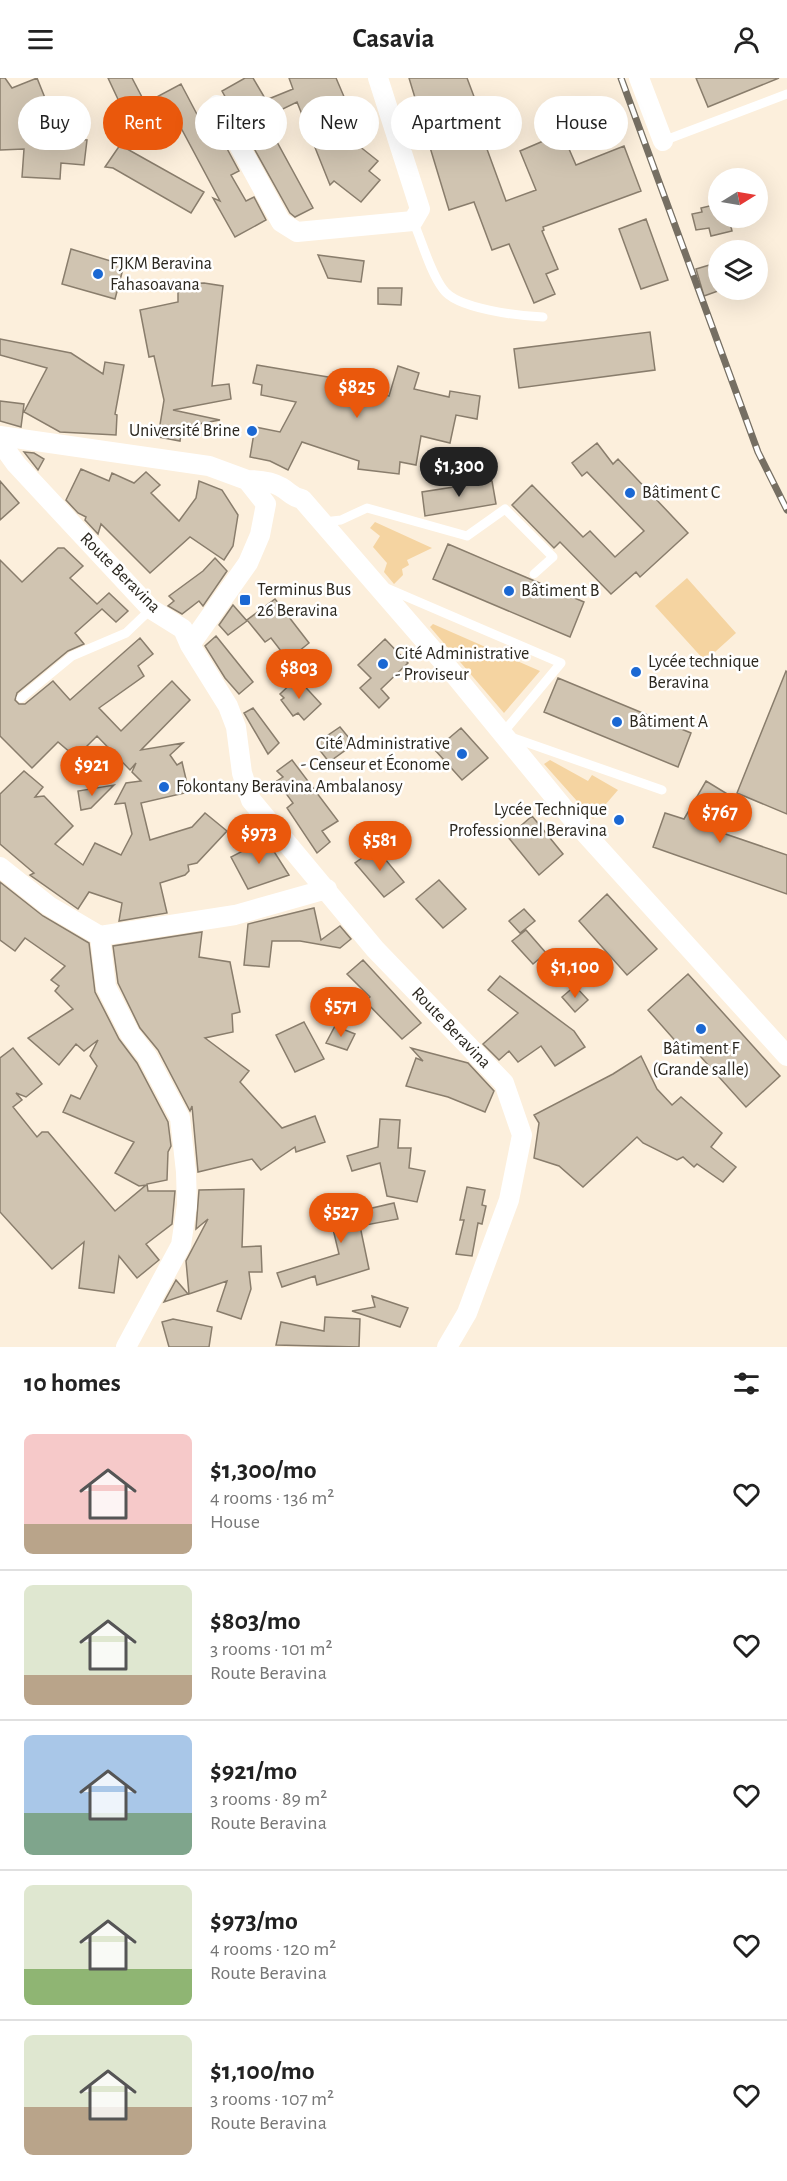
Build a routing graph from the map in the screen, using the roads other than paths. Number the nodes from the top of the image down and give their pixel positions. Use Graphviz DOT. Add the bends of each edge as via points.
graph roads {
  1 [pos="378,78"];
  2 [pos="639,78"];
  3 [pos="787,94"];
  4 [pos="663,141"];
  5 [pos="242,150"];
  6 [pos="413,221"];
  7 [pos="543,317"];
  8 [pos="0,436"];
  9 [pos="0,442"];
  10 [pos="248,480"];
  11 [pos="322,523"];
  12 [pos="534,574"];
  13 [pos="376,583"];
  14 [pos="151,609"];
  15 [pos="190,645"];
  16 [pos="21,698"];
  17 [pos="502,734"];
  18 [pos="662,789"];
  19 [pos="0,867"];
  20 [pos="327,890"];
  21 [pos="100,936"];
  22 [pos="787,1056"];
  23 [pos="126,1347"];
  24 [pos="447,1347"];
  1 -- 6 [label="street" via="420,209"];
  2 -- 4 [label="street"];
  3 -- 4 [label="lane"];
  5 -- 6 [label="street" via="281,222 297,232"];
  6 -- 7 [label="lane" via="443,291 474,307 515,316"];
  8 -- 10 [label="street" via="209,466"];
  9 -- 14 [label="street, Route Beravina"];
  10 -- 11 [label="street" via="282,487 291,496 302,499"];
  10 -- 15 [label="street" via="266,504 260,534 248,563"];
  11 -- 12 [label="lane" via="341,520 367,508 467,536 505,509 553,557"];
  11 -- 13 [label="street"];
  13 -- 17 [label="street"];
  13 -- 17 [label="lane" via="561,663"];
  14 -- 15 [label="street, Route Beravina" via="183,629"];
  14 -- 16 [label="lane" via="126,633 72,656"];
  15 -- 20 [label="street, Route Beravina" via="228,706 251,800"];
  17 -- 18 [label="lane"];
  17 -- 22 [label="street" via="575,822"];
  19 -- 21 [label="street" via="49,906"];
  20 -- 21 [label="street" via="235,915"];
  20 -- 24 [label="street, Route Beravina" via="375,949 504,1083 522,1135 509,1200 467,1313"];
  21 -- 23 [label="street" via="106,987 180,1118 186,1172 187,1205 181,1245"];
}
